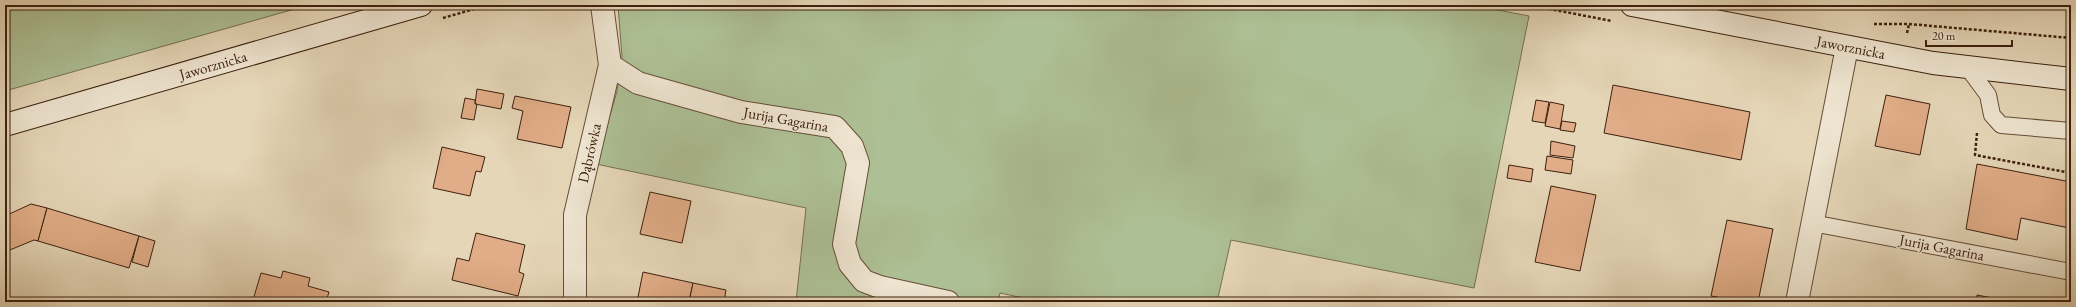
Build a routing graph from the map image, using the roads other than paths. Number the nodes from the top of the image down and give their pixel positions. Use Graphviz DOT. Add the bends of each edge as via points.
graph roads {
  1 [pos="421,5"];
  2 [pos="602,5"];
  3 [pos="1632,5"];
  4 [pos="1847,47"];
  5 [pos="610,65"];
  6 [pos="1968,68"];
  7 [pos="2071,79"];
  8 [pos="5,125"];
  9 [pos="2071,131"];
  10 [pos="1812,223"];
  11 [pos="2071,272"];
  12 [pos="575,302"];
  13 [pos="948,302"];
  14 [pos="1797,302"];
  1 -- 8 [label="street, Jaworznicka"];
  2 -- 5 [label="street, Dąbrówka"];
  3 -- 4 [label="street, Jaworznicka"];
  4 -- 6 [label="street, Jaworznicka"];
  4 -- 10 [label="street"];
  5 -- 12 [label="street, Dąbrówka" via="575,215"];
  5 -- 13 [label="street, Jurija Gagarina" via="638,83 741,112 835,127 852,146 858,163 844,244 850,264 864,281"];
  6 -- 7 [label="street, Jaworznicka"];
  6 -- 9 [label="lane" via="1988,94 1992,114 2001,125"];
  10 -- 11 [label="lane, Jurija Gagarina"];
  10 -- 14 [label="street"];
}
